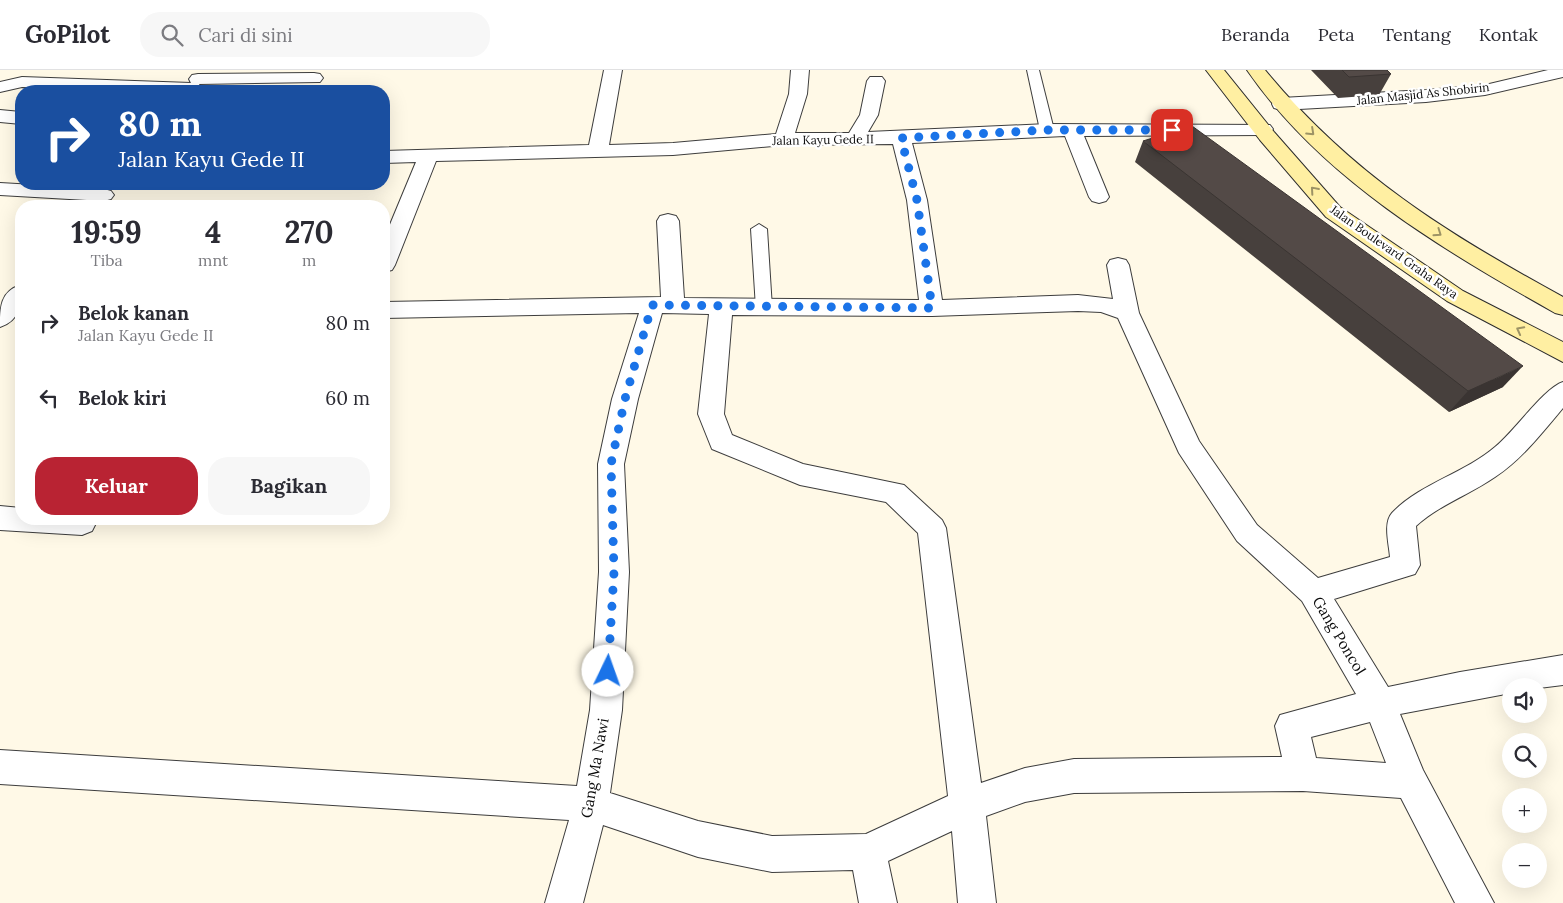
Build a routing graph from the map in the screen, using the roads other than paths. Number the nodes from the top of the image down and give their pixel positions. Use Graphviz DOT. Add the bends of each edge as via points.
graph roads {
  1 [pos="613,70"];
  2 [pos="800,70"];
  3 [pos="1034,70"];
  4 [pos="1215,70"];
  5 [pos="1256,70"];
  6 [pos="1563,72"];
  7 [pos="314,78"];
  8 [pos="876,81"];
  9 [pos="196,82"];
  10 [pos="0,87"];
  11 [pos="1281,104"];
  12 [pos="0,116"];
  13 [pos="15,117"];
  14 [pos="1263,129"];
  15 [pos="1047,130"];
  16 [pos="1072,130"];
  17 [pos="855,138"];
  18 [pos="901,138"];
  19 [pos="784,140"];
  20 [pos="598,150"];
  21 [pos="390,157"];
  22 [pos="428,157"];
  23 [pos="0,190"];
  24 [pos="104,195"];
  25 [pos="1099,196"];
  26 [pos="668,221"];
  27 [pos="759,229"];
  28 [pos="390,250"];
  29 [pos="1118,265"];
  30 [pos="663,305"];
  31 [pos="1563,306"];
  32 [pos="721,307"];
  33 [pos="764,308"];
  34 [pos="932,308"];
  35 [pos="390,310"];
  36 [pos="1127,313"];
  37 [pos="1563,353"];
  38 [pos="1563,391"];
  39 [pos="0,518"];
  40 [pos="15,519"];
  41 [pos="1313,592"];
  42 [pos="1563,670"];
  43 [pos="1379,702"];
  44 [pos="0,767"];
  45 [pos="1303,774"];
  46 [pos="1411,782"];
  47 [pos="591,804"];
  48 [pos="967,805"];
  49 [pos="868,852"];
  50 [pos="564,903"];
  51 [pos="878,903"];
  52 [pos="977,903"];
  53 [pos="1475,903"];
  1 -- 20 [label="street"];
  2 -- 19 [label="street" via="798,94"];
  3 -- 15 [label="lane"];
  4 -- 14 [label="main road, Jalan Boulevard Graha Raya"];
  5 -- 11 [label="main road"];
  6 -- 11 [label="street, Jalan Masjid As Shobirin" via="1484,90"];
  7 -- 9 [label="street"];
  8 -- 17 [label="street" via="869,115"];
  9 -- 10 [label="street" via="22,82"];
  11 -- 31 [label="main road, one-way" via="1361,180 1474,258"];
  12 -- 13 [label="street"];
  14 -- 16 [label="street, Jalan Kayu Gede II"];
  37 -- 14 [label="main road, Jalan Boulevard Graha Raya, one-way" via="1455,296 1333,212"];
  15 -- 16 [label="street, Jalan Kayu Gede II"];
  15 -- 18 [label="street, Jalan Kayu Gede II"];
  16 -- 25 [label="street"];
  17 -- 18 [label="street, Jalan Kayu Gede II"];
  17 -- 19 [label="street, Jalan Kayu Gede II"];
  18 -- 34 [label="street" via="917,200"];
  19 -- 20 [label="street, Jalan Kayu Gede II" via="673,149"];
  20 -- 22 [label="street, Jalan Kayu Gede II"];
  21 -- 22 [label="street, Jalan Kayu Gede II"];
  22 -- 28 [label="street"];
  23 -- 24 [label="street"];
  26 -- 30 [label="street, Gang Ma Nawi"];
  27 -- 33 [label="lane"];
  29 -- 36 [label="street, Gang Poncol"];
  30 -- 32 [label="street"];
  30 -- 35 [label="street"];
  30 -- 47 [label="street, Gang Ma Nawi" via="625,399 611,464 613,592 606,710"];
  32 -- 33 [label="street"];
  32 -- 48 [label="street" via="711,414 721,442 800,474 894,493 932,528"];
  33 -- 34 [label="street"];
  34 -- 36 [label="street" via="1104,304"];
  36 -- 41 [label="street, Gang Poncol" via="1188,446 1247,533"];
  38 -- 41 [label="street" via="1512,448 1486,469 1416,508 1401,522 1404,565"];
  39 -- 40 [label="street"];
  41 -- 43 [label="street, Gang Poncol"];
  42 -- 43 [label="street" via="1493,679"];
  43 -- 45 [label="street" via="1292,726"];
  43 -- 46 [label="street, Gang Poncol"];
  44 -- 47 [label="street"];
  45 -- 46 [label="street"];
  45 -- 48 [label="street" via="1074,776 1025,786"];
  46 -- 53 [label="street, Gang Poncol"];
  47 -- 49 [label="street" via="698,838 772,854"];
  47 -- 50 [label="street, Gang Ma Nawi"];
  48 -- 49 [label="street"];
  48 -- 52 [label="street"];
  49 -- 51 [label="street"];
}
